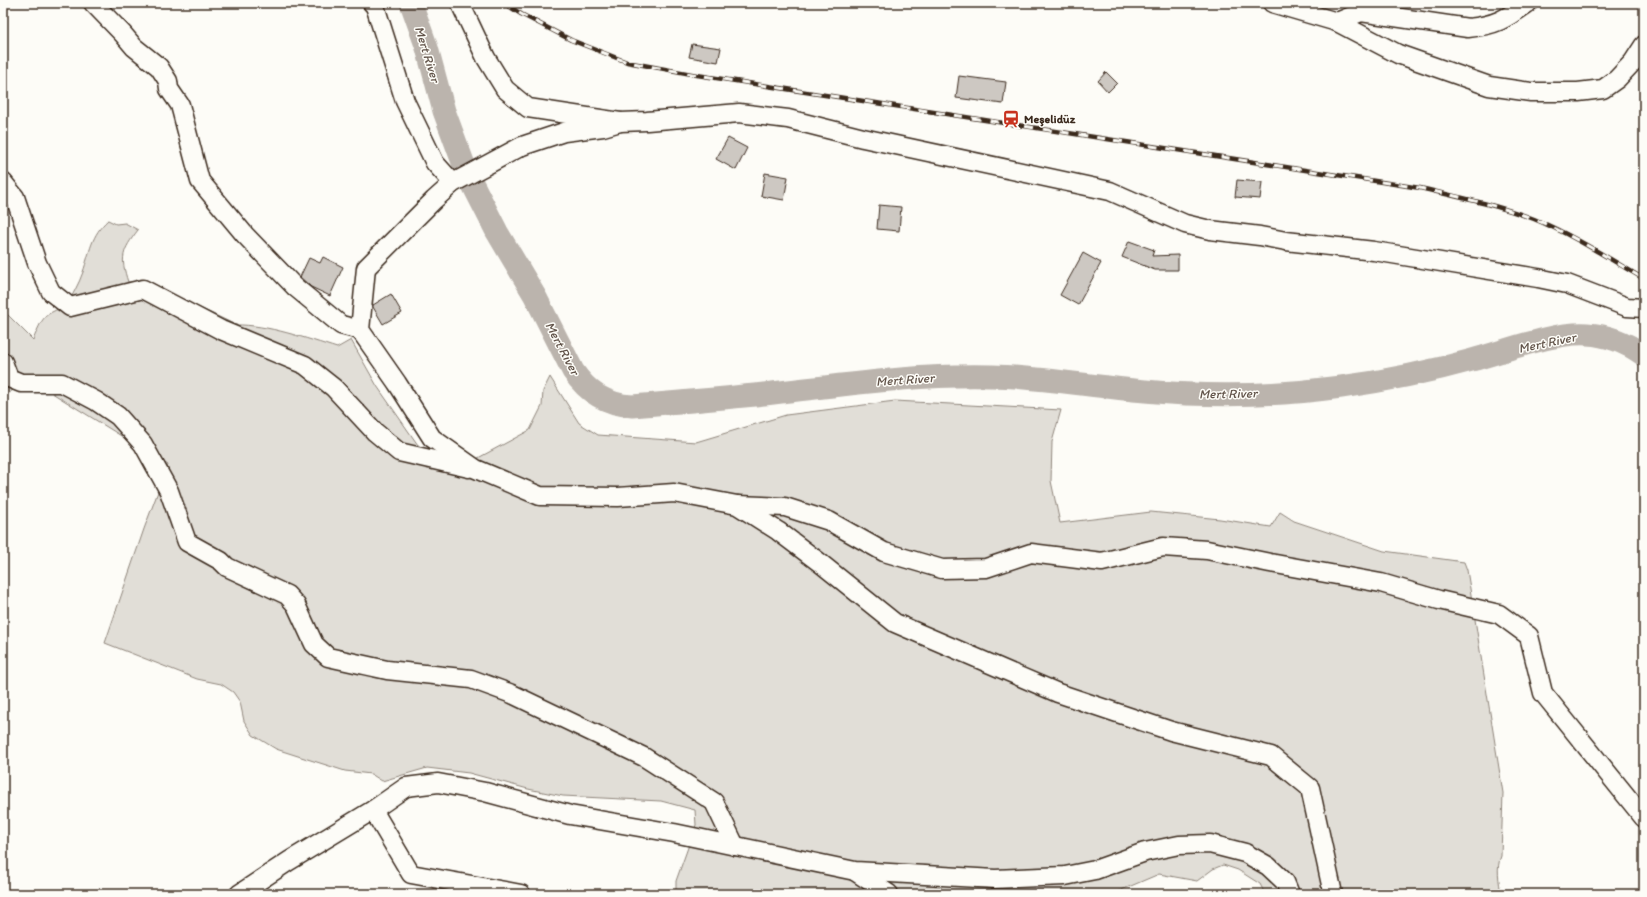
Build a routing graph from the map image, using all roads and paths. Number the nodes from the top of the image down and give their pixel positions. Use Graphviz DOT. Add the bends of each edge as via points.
graph roads {
  1 [pos="93,3"];
  2 [pos="372,3"];
  3 [pos="460,3"];
  4 [pos="1272,3"];
  5 [pos="1528,3"];
  6 [pos="1337,22"];
  7 [pos="1644,45"];
  8 [pos="620,122"];
  9 [pos="3,182"];
  10 [pos="453,183"];
  11 [pos="1644,308"];
  12 [pos="360,330"];
  13 [pos="3,362"];
  14 [pos="476,469"];
  15 [pos="736,505"];
  16 [pos="374,810"];
  17 [pos="1644,818"];
  18 [pos="736,846"];
  19 [pos="855,871"];
  20 [pos="240,894"];
  21 [pos="521,894"];
  22 [pos="890,894"];
  23 [pos="1290,894"];
  24 [pos="1333,894"];
  1 -- 12 [label="street" via="134,47 159,67 168,81 169,89 180,105 200,182 294,287 341,325"];
  2 -- 10 [label="street" via="405,101 435,163"];
  3 -- 8 [label="street" via="486,58 505,89 528,108"];
  4 -- 6 [label="street"];
  5 -- 6 [label="street" via="1503,20 1468,28 1361,12"];
  6 -- 7 [label="street" via="1398,54 1489,86 1531,92 1603,89 1633,62"];
  8 -- 10 [label="street" via="564,132 522,146"];
  8 -- 11 [label="street" via="739,112 788,119 863,138 1110,191 1185,224 1210,230 1286,242 1374,251 1538,278 1567,284 1628,307"];
  9 -- 14 [label="street" via="14,197 50,292 70,307 143,289 221,330 305,365 334,388 375,432 399,452"];
  10 -- 12 [label="street" via="366,268"];
  12 -- 14 [label="street" via="432,438"];
  13 -- 18 [label="street" via="8,378 21,383 62,383 118,416 143,444 169,490 187,542 227,567 287,595 296,605 314,644 328,657 387,670 471,678 512,694 644,757 714,802"];
  14 -- 15 [label="street" via="540,496 618,497 674,493"];
  15 -- 17 [label="street" via="785,507 829,521 884,552 942,569 986,568 1031,553 1102,562 1162,547 1207,550 1381,583 1499,614 1529,636 1543,693"];
  15 -- 24 [label="street" via="778,531 896,623 1058,694 1170,731 1271,756 1310,788"];
  16 -- 18 [label="street" via="406,787 438,783 485,792 570,815"];
  16 -- 20 [label="street"];
  16 -- 21 [label="street" via="411,874"];
  18 -- 19 [label="street"];
  19 -- 22 [label="street"];
  19 -- 23 [label="street" via="995,879 1065,876 1095,870 1145,852 1179,845 1210,844 1245,853 1268,866 1286,882"];
}
